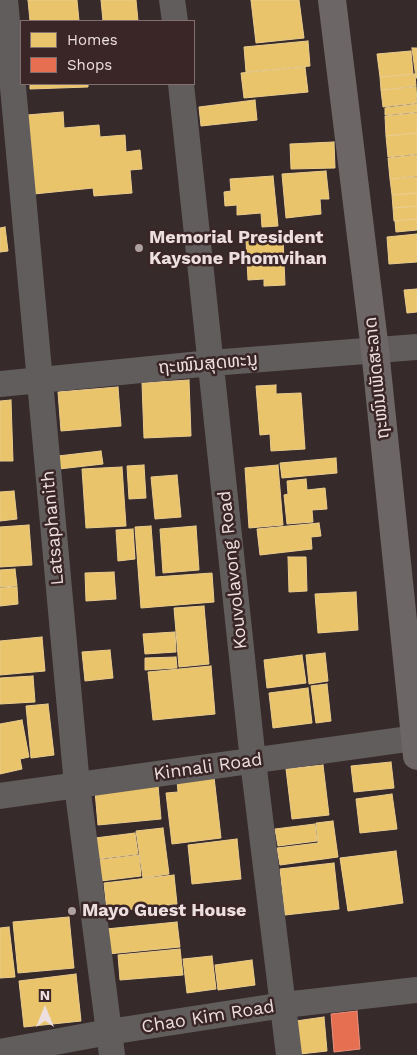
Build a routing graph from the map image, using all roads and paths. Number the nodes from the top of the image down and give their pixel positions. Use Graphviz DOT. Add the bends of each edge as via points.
graph roads {
  1 [pos="5,0"];
  2 [pos="172,0"];
  3 [pos="332,0"];
  4 [pos="174,20"];
  5 [pos="181,85"];
  6 [pos="417,346"];
  7 [pos="375,350"];
  8 [pos="211,363"];
  9 [pos="39,382"];
  10 [pos="0,384"];
  11 [pos="416,747"];
  12 [pos="253,761"];
  13 [pos="78,785"];
  14 [pos="0,796"];
  15 [pos="417,990"];
  16 [pos="284,1006"];
  17 [pos="110,1044"];
  18 [pos="0,1052"];
  19 [pos="289,1055"];
  1 -- 9 [label="street, Latsaphanith"];
  2 -- 4 [label="street"];
  3 -- 7 [label="main road, ຖະໜົນເພັດສະລາດ"];
  5 -- 8 [label="street, Kouvolavong Road"];
  6 -- 7 [label="street, ຖະໜົນສຸດທະນູ"];
  7 -- 8 [label="street, ຖະໜົນສຸດທະນູ"];
  7 -- 11 [label="main road, ຖະໜົນເພັດສະລາດ"];
  8 -- 9 [label="street, ຖະໜົນສຸດທະນູ"];
  8 -- 12 [label="street, Kouvolavong Road"];
  9 -- 10 [label="street, ຖະໜົນສຸດທະນູ"];
  9 -- 13 [label="street, Latsaphanith"];
  11 -- 12 [label="street, Kinnali Road"];
  12 -- 13 [label="street, Kinnali Road"];
  12 -- 16 [label="street, Kouvolavong Road"];
  13 -- 14 [label="street, Kinnali Road"];
  13 -- 17 [label="street, Latsaphanith"];
  15 -- 16 [label="street, Chao Kim Road"];
  16 -- 17 [label="street, Chao Kim Road"];
  16 -- 19 [label="street, Kouvolavong Road"];
  17 -- 18 [label="street, Chao Kim Road"];
}
